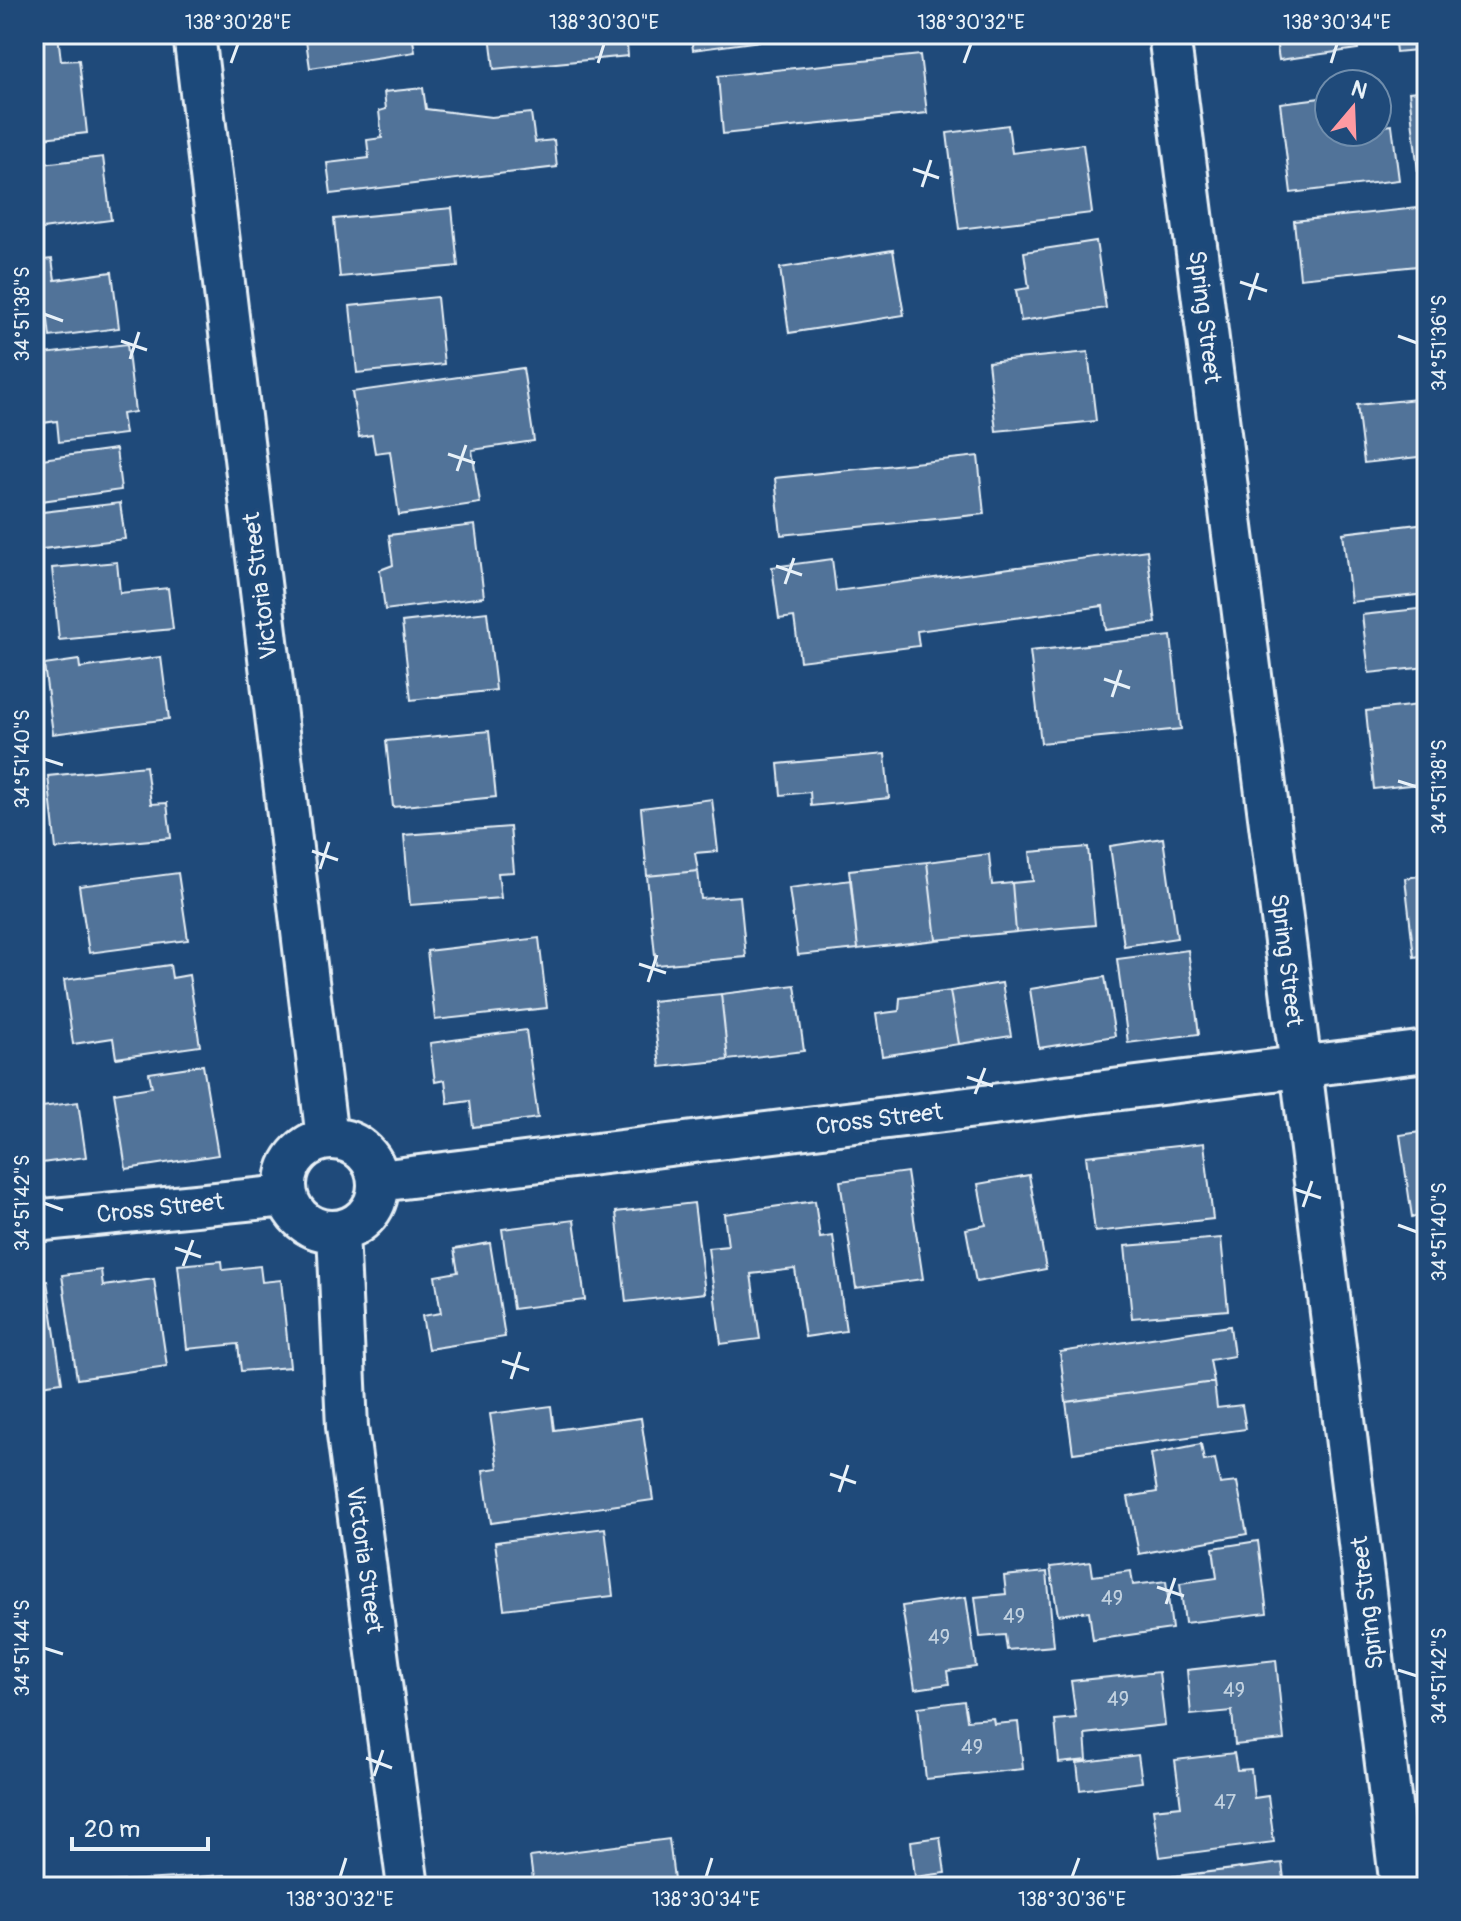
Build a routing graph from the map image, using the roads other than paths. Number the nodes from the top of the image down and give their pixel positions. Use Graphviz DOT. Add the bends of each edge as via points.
graph roads {
  1 [pos="194,34"];
  2 [pos="1169,34"];
  3 [pos="1427,1051"];
  4 [pos="1301,1067"];
  5 [pos="327,1139"];
  6 [pos="379,1181"];
  7 [pos="286,1196"];
  8 [pos="34,1221"];
  9 [pos="338,1232"];
  10 [pos="408,1887"];
  11 [pos="1401,1887"];
  1 -- 5 [label="street, Victoria Street"];
  2 -- 4 [label="street, Spring Street"];
  3 -- 4 [label="street, Cross Street"];
  4 -- 6 [label="street, Cross Street"];
  4 -- 11 [label="street, Spring Street"];
  5 -- 6 [label="street" via="350,1142 362,1150"];
  5 -- 7 [label="street" via="298,1153 290,1165"];
  6 -- 9 [label="street" via="370,1213"];
  7 -- 8 [label="street, Cross Street"];
  7 -- 9 [label="street" via="307,1225"];
  9 -- 10 [label="street, Victoria Street" via="347,1427"];
}
